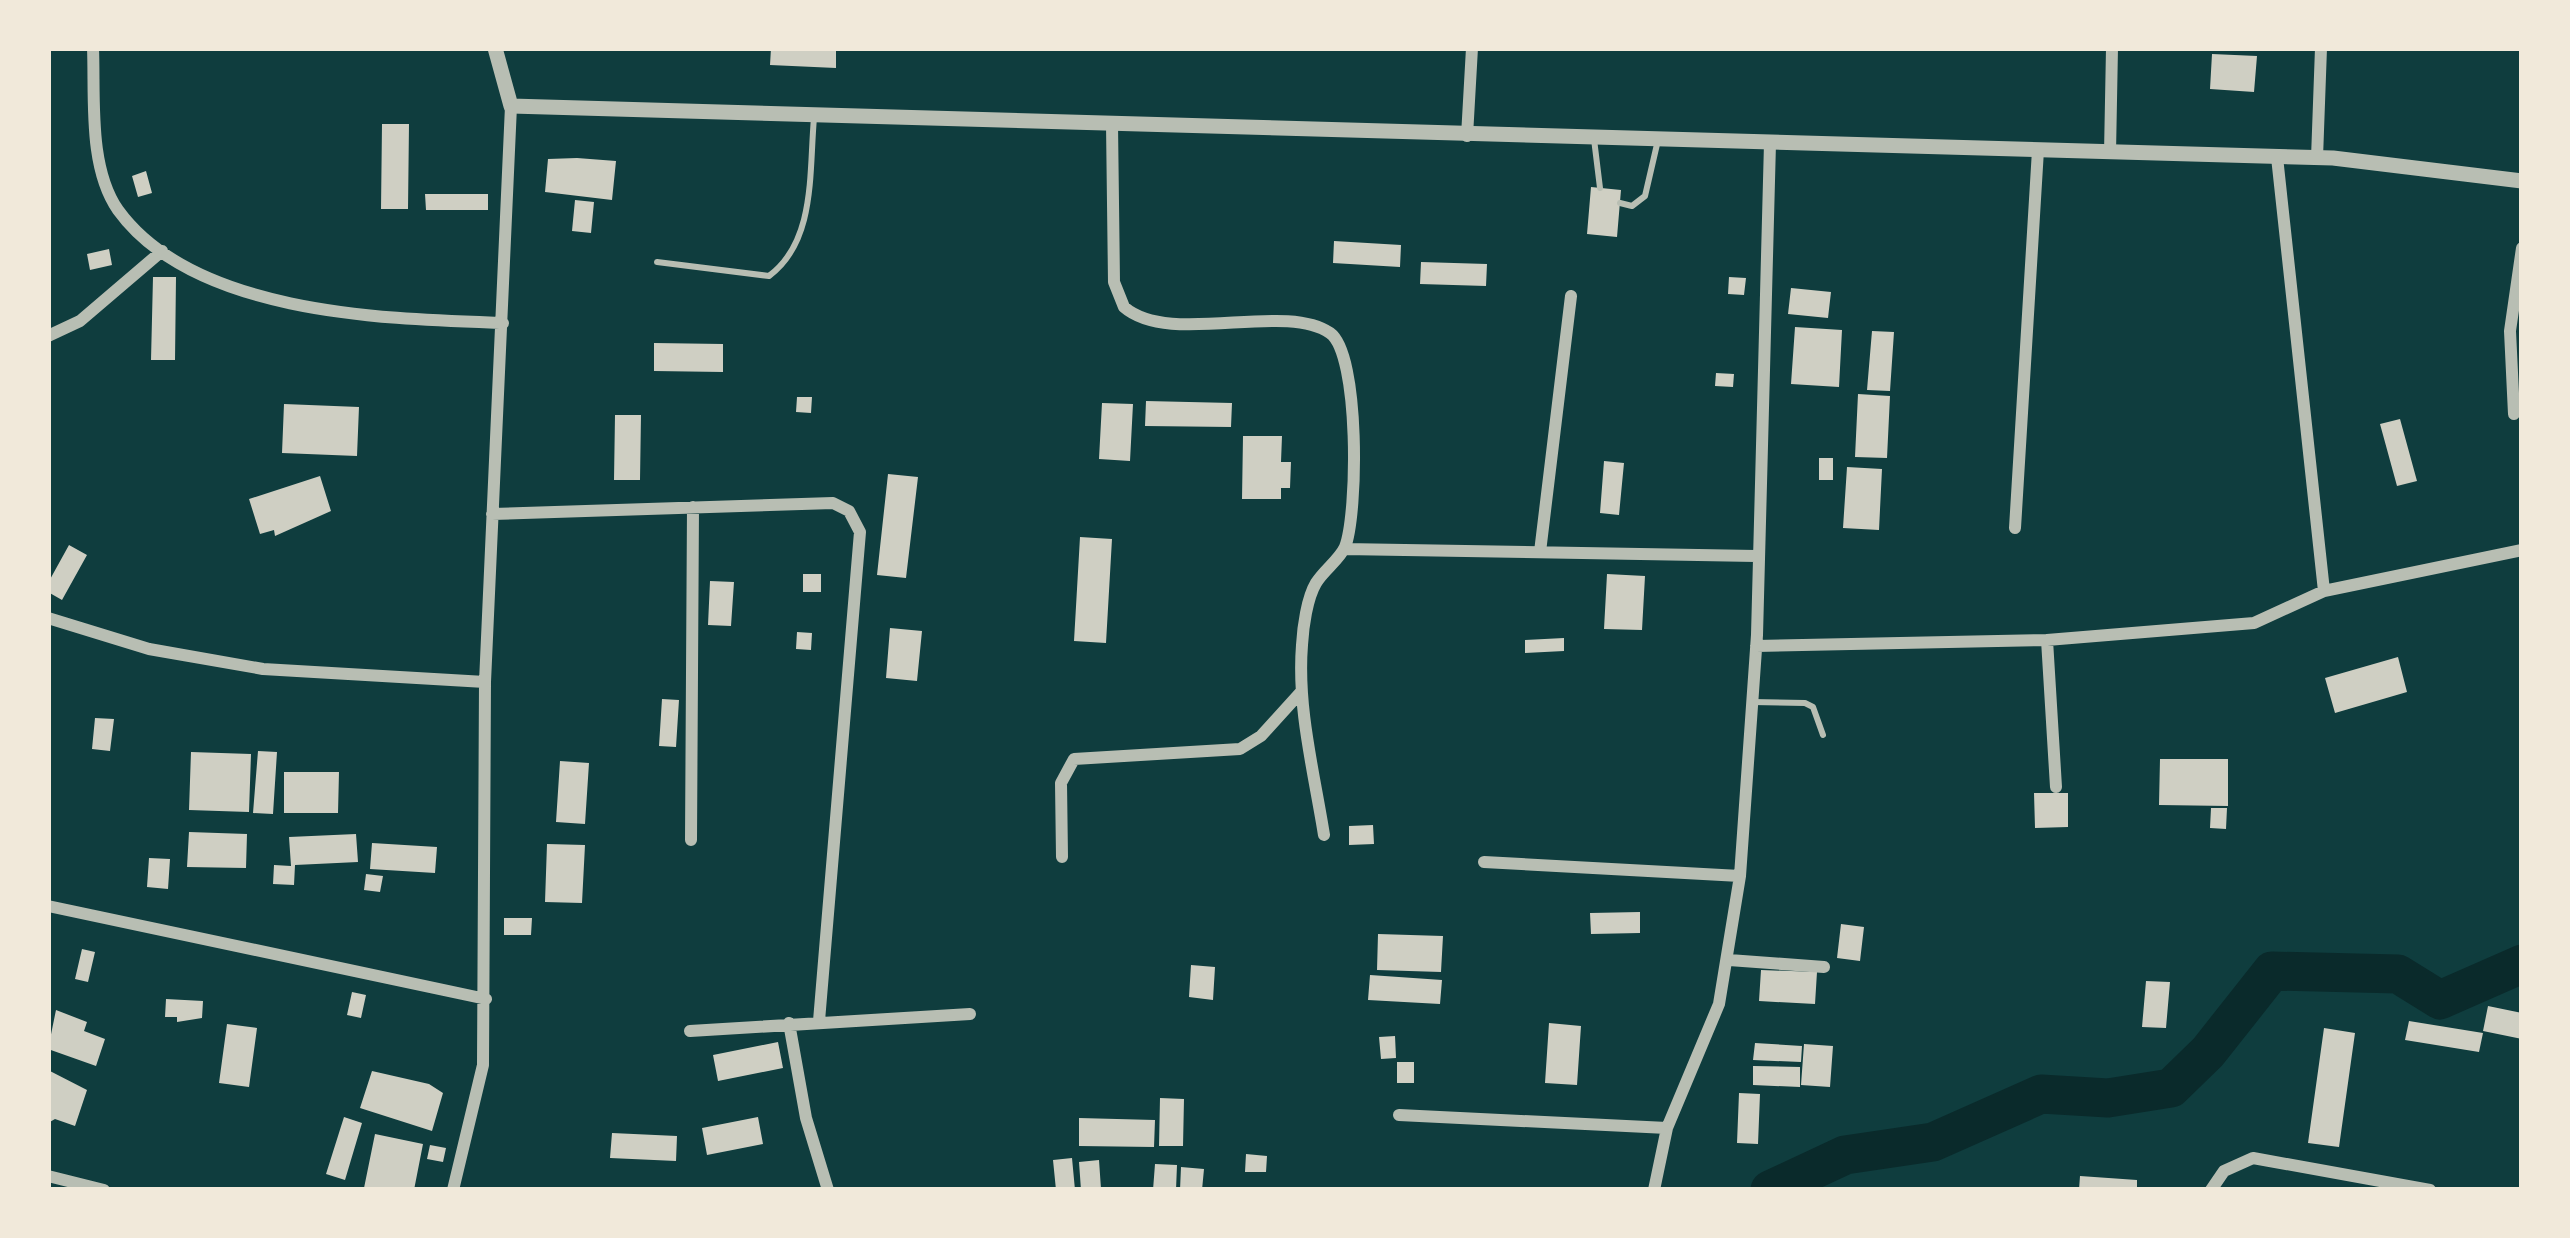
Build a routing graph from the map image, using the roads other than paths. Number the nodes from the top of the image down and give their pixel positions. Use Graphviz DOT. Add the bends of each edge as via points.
graph roads {
  1 [pos="93,48"];
  2 [pos="495,48"];
  3 [pos="1472,48"];
  4 [pos="2112,48"];
  5 [pos="2321,48"];
  6 [pos="511,106"];
  7 [pos="814,118"];
  8 [pos="1112,124"];
  9 [pos="1467,136"];
  10 [pos="1594,139"];
  11 [pos="1658,140"];
  12 [pos="1770,143"];
  13 [pos="2038,150"];
  14 [pos="2110,153"];
  15 [pos="2277,157"];
  16 [pos="2317,158"];
  17 [pos="2522,182"];
  18 [pos="1600,188"];
  19 [pos="1620,203"];
  20 [pos="2522,248"];
  21 [pos="162,251"];
  22 [pos="657,262"];
  23 [pos="1571,296"];
  24 [pos="503,323"];
  25 [pos="48,336"];
  26 [pos="2514,414"];
  27 [pos="694,507"];
  28 [pos="492,514"];
  29 [pos="2014,528"];
  30 [pos="1344,549"];
  31 [pos="2522,550"];
  32 [pos="1540,552"];
  33 [pos="1756,556"];
  34 [pos="2324,591"];
  35 [pos="50,623"];
  36 [pos="2047,640"];
  37 [pos="1756,646"];
  38 [pos="484,682"];
  39 [pos="1300,693"];
  40 [pos="1752,702"];
  41 [pos="1823,735"];
  42 [pos="2056,787"];
  43 [pos="1324,835"];
  44 [pos="691,840"];
  45 [pos="1062,857"];
  46 [pos="1484,862"];
  47 [pos="1740,876"];
  48 [pos="48,906"];
  49 [pos="1729,960"];
  50 [pos="1824,967"];
  51 [pos="486,999"];
  52 [pos="970,1014"];
  53 [pos="819,1021"];
  54 [pos="789,1023"];
  55 [pos="690,1031"];
  56 [pos="1399,1114"];
  57 [pos="1667,1128"];
  58 [pos="48,1176"];
  59 [pos="104,1190"];
  60 [pos="453,1190"];
  61 [pos="828,1190"];
  62 [pos="1654,1190"];
  63 [pos="2211,1190"];
  64 [pos="2429,1190"];
  1 -- 21 [label="street" via="105,181 118,209"];
  2 -- 6 [label="street"];
  3 -- 9 [label="street"];
  4 -- 14 [label="street"];
  5 -- 16 [label="street"];
  6 -- 7 [label="street"];
  6 -- 24 [label="street"];
  7 -- 8 [label="street"];
  7 -- 22 [label="lane" via="806,212 788,262 769,275"];
  8 -- 9 [label="street"];
  8 -- 30 [label="street" via="1114,282 1124,308 1163,323 1308,325 1332,334 1345,355 1353,456"];
  9 -- 10 [label="street"];
  10 -- 11 [label="street"];
  10 -- 18 [label="lane"];
  11 -- 12 [label="street"];
  11 -- 19 [label="lane" via="1645,196 1632,206"];
  12 -- 13 [label="street"];
  12 -- 33 [label="street"];
  13 -- 14 [label="street"];
  13 -- 29 [label="street"];
  14 -- 15 [label="street"];
  15 -- 16 [label="street"];
  15 -- 34 [label="street"];
  16 -- 17 [label="street"];
  20 -- 26 [label="street" via="2510,331"];
  21 -- 24 [label="street" via="203,274 310,307 382,319"];
  21 -- 25 [label="street" via="80,321"];
  23 -- 32 [label="street"];
  24 -- 28 [label="street"];
  27 -- 28 [label="street"];
  27 -- 44 [label="street"];
  27 -- 53 [label="street" via="833,503 850,512 860,532"];
  28 -- 38 [label="street"];
  30 -- 32 [label="street"];
  30 -- 39 [label="street" via="1314,586"];
  31 -- 34 [label="street"];
  32 -- 33 [label="street"];
  33 -- 37 [label="street"];
  34 -- 36 [label="street" via="2254,622"];
  35 -- 38 [label="street" via="263,669"];
  36 -- 37 [label="street"];
  36 -- 42 [label="street"];
  37 -- 40 [label="street"];
  38 -- 51 [label="street"];
  39 -- 43 [label="street"];
  39 -- 45 [label="street" via="1240,749 1074,759 1061,783"];
  40 -- 41 [label="lane" via="1805,703"];
  40 -- 47 [label="street"];
  46 -- 47 [label="street"];
  47 -- 49 [label="street"];
  48 -- 51 [label="street"];
  49 -- 50 [label="street"];
  49 -- 57 [label="street"];
  51 -- 60 [label="street" via="483,1065"];
  52 -- 53 [label="street"];
  53 -- 54 [label="street"];
  54 -- 55 [label="street"];
  54 -- 61 [label="street"];
  56 -- 57 [label="street"];
  57 -- 62 [label="street"];
  58 -- 59 [label="street"];
  63 -- 64 [label="street" via="2224,1171 2254,1158"];
}
